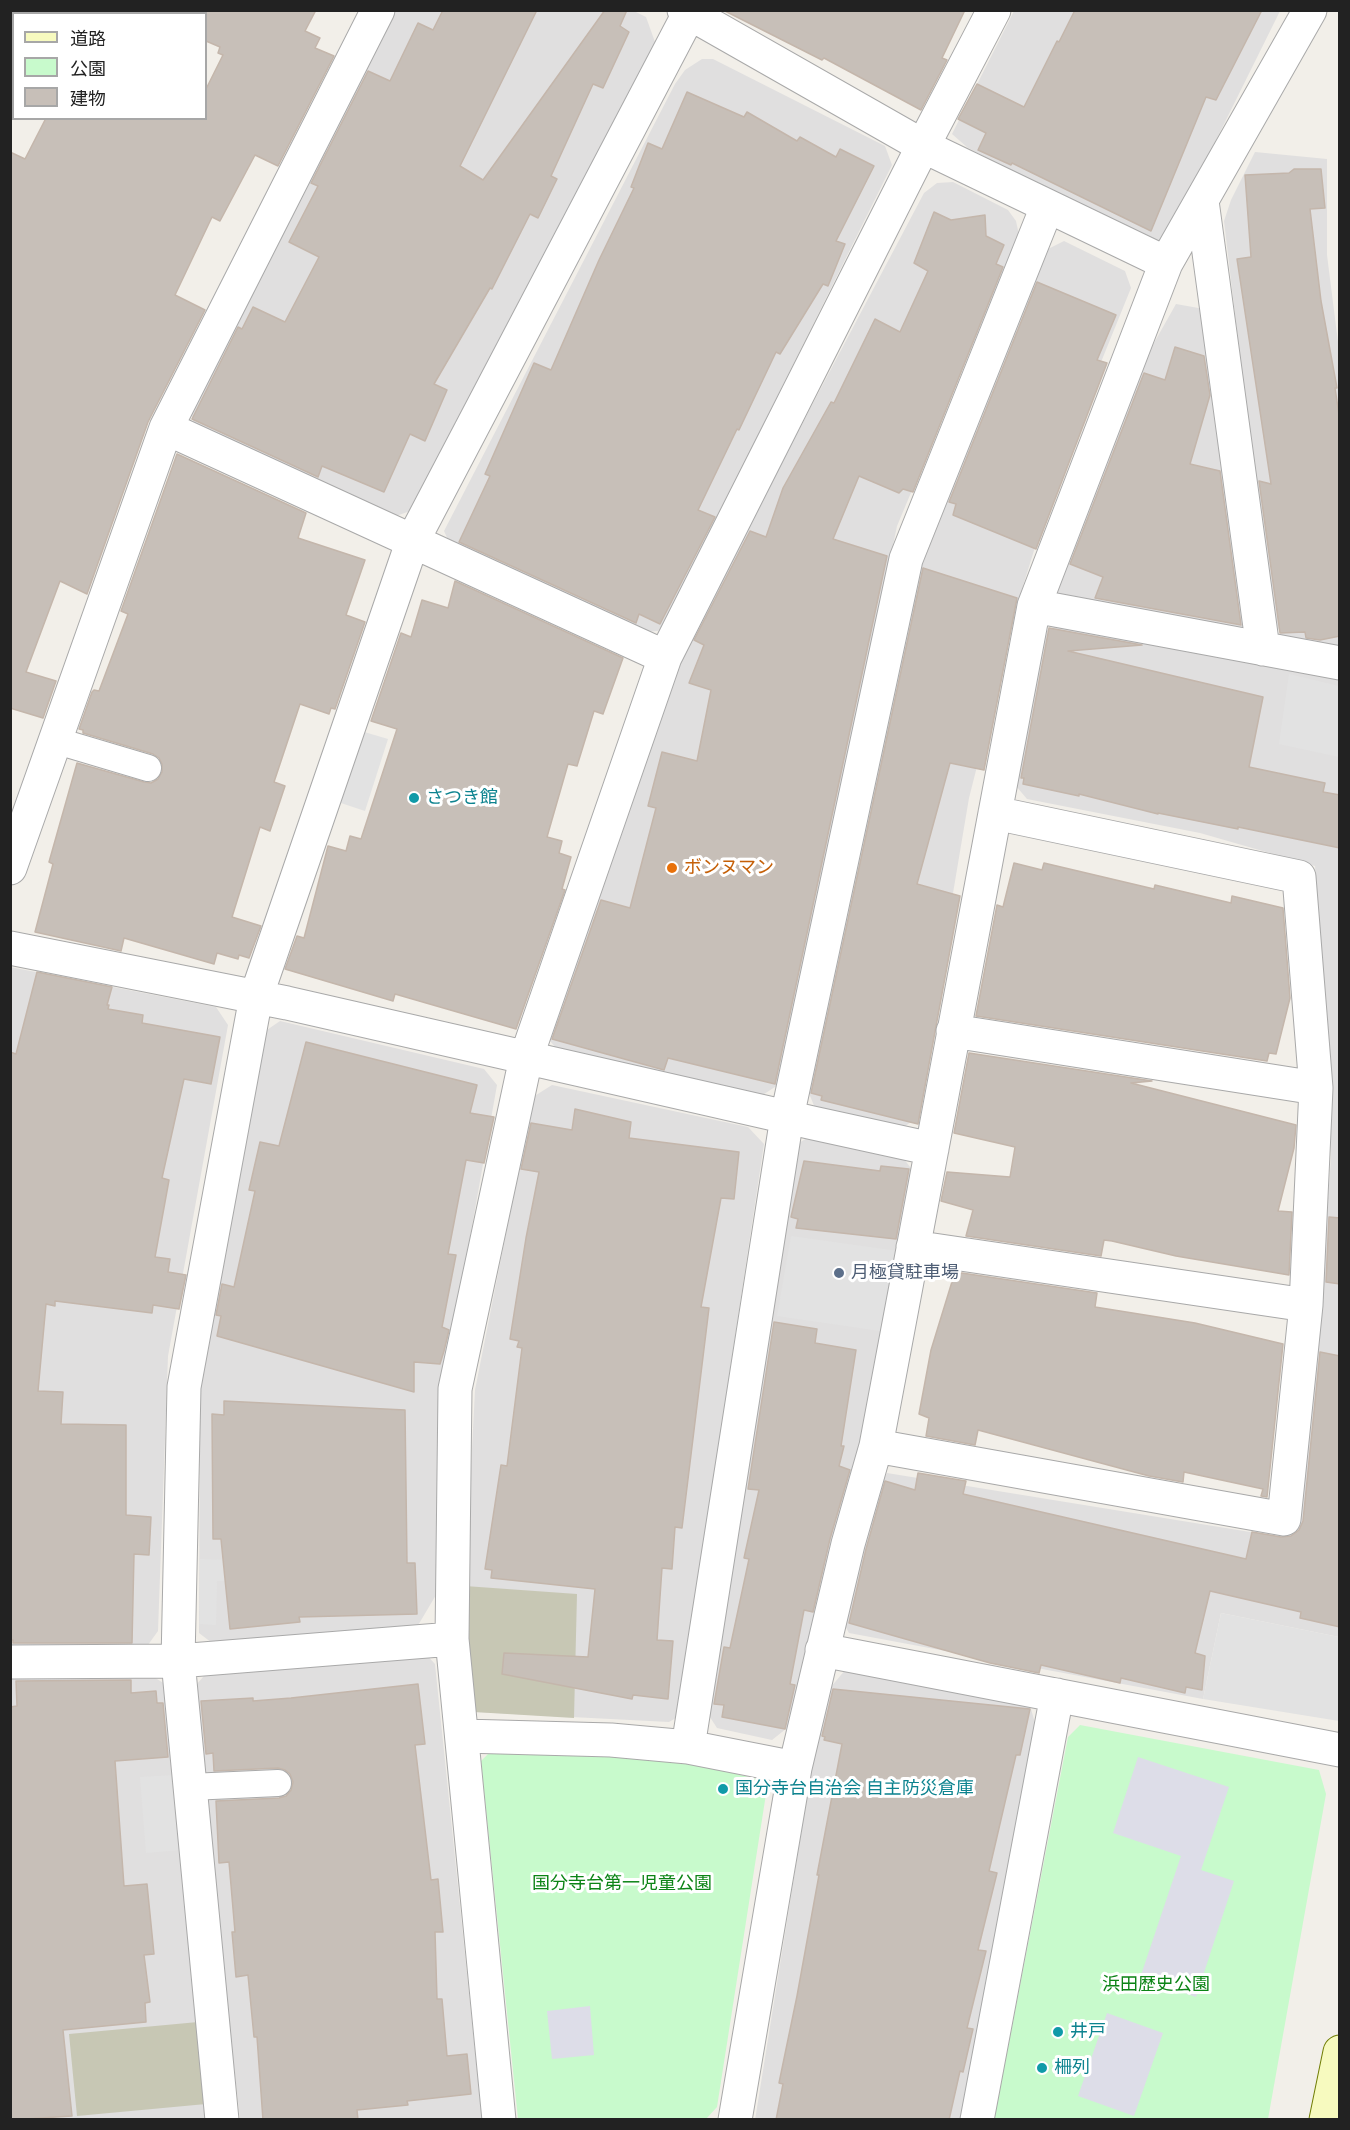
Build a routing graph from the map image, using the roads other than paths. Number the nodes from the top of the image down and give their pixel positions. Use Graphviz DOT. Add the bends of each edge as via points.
graph roads {
  1 [pos="378,10"];
  2 [pos="994,10"];
  3 [pos="1310,10"];
  4 [pos="688,11"];
  5 [pos="923,146"];
  6 [pos="1202,201"];
  7 [pos="1047,207"];
  8 [pos="1166,263"];
  9 [pos="166,429"];
  10 [pos="412,540"];
  11 [pos="1034,606"];
  12 [pos="1263,648"];
  13 [pos="665,657"];
  14 [pos="1340,663"];
  15 [pos="54,740"];
  16 [pos="148,768"];
  17 [pos="995,813"];
  18 [pos="10,868"];
  19 [pos="10,948"];
  20 [pos="256,996"];
  21 [pos="953,1031"];
  22 [pos="526,1058"];
  23 [pos="1316,1088"];
  24 [pos="787,1118"];
  25 [pos="932,1149"];
  26 [pos="913,1247"];
  27 [pos="1306,1305"];
  28 [pos="876,1446"];
  29 [pos="452,1639"];
  30 [pos="822,1650"];
  31 [pos="178,1661"];
  32 [pos="10,1662"];
  33 [pos="1057,1695"];
  34 [pos="463,1737"];
  35 [pos="688,1747"];
  36 [pos="1340,1750"];
  37 [pos="795,1768"];
  38 [pos="278,1783"];
  39 [pos="190,1787"];
  40 [pos="1340,2052"];
  41 [pos="222,2120"];
  42 [pos="499,2120"];
  43 [pos="735,2120"];
  44 [pos="977,2120"];
  45 [pos="1326,2120"];
  1 -- 9 [label="street"];
  2 -- 5 [label="street"];
  3 -- 6 [label="street"];
  4 -- 5 [label="street"];
  4 -- 10 [label="street"];
  5 -- 7 [label="street"];
  5 -- 13 [label="street"];
  6 -- 8 [label="street"];
  6 -- 12 [label="street"];
  7 -- 8 [label="street"];
  7 -- 24 [label="street" via="906,559"];
  8 -- 11 [label="street"];
  9 -- 10 [label="street"];
  9 -- 15 [label="street"];
  10 -- 13 [label="street"];
  10 -- 20 [label="street"];
  11 -- 12 [label="street"];
  11 -- 17 [label="street"];
  12 -- 14 [label="street"];
  13 -- 22 [label="street"];
  15 -- 16 [label="lane"];
  15 -- 18 [label="street"];
  17 -- 21 [label="street"];
  17 -- 23 [label="street" via="1299,877"];
  19 -- 20 [label="street"];
  20 -- 22 [label="street"];
  20 -- 31 [label="street" via="184,1387"];
  21 -- 23 [label="street"];
  21 -- 25 [label="street"];
  22 -- 24 [label="street"];
  22 -- 29 [label="street" via="455,1389"];
  23 -- 27 [label="street"];
  24 -- 25 [label="street"];
  24 -- 35 [label="street"];
  25 -- 26 [label="street"];
  26 -- 27 [label="street"];
  26 -- 28 [label="street"];
  27 -- 28 [label="street" via="1284,1519"];
  28 -- 30 [label="street"];
  29 -- 31 [label="street"];
  29 -- 34 [label="street"];
  30 -- 33 [label="street"];
  30 -- 37 [label="street"];
  31 -- 32 [label="street"];
  31 -- 39 [label="street"];
  33 -- 36 [label="street"];
  33 -- 44 [label="street"];
  34 -- 35 [label="street" via="611,1740"];
  34 -- 42 [label="street"];
  35 -- 37 [label="street"];
  37 -- 43 [label="street"];
  38 -- 39 [label="lane"];
  39 -- 41 [label="street"];
  40 -- 45 [label="street"];
}
